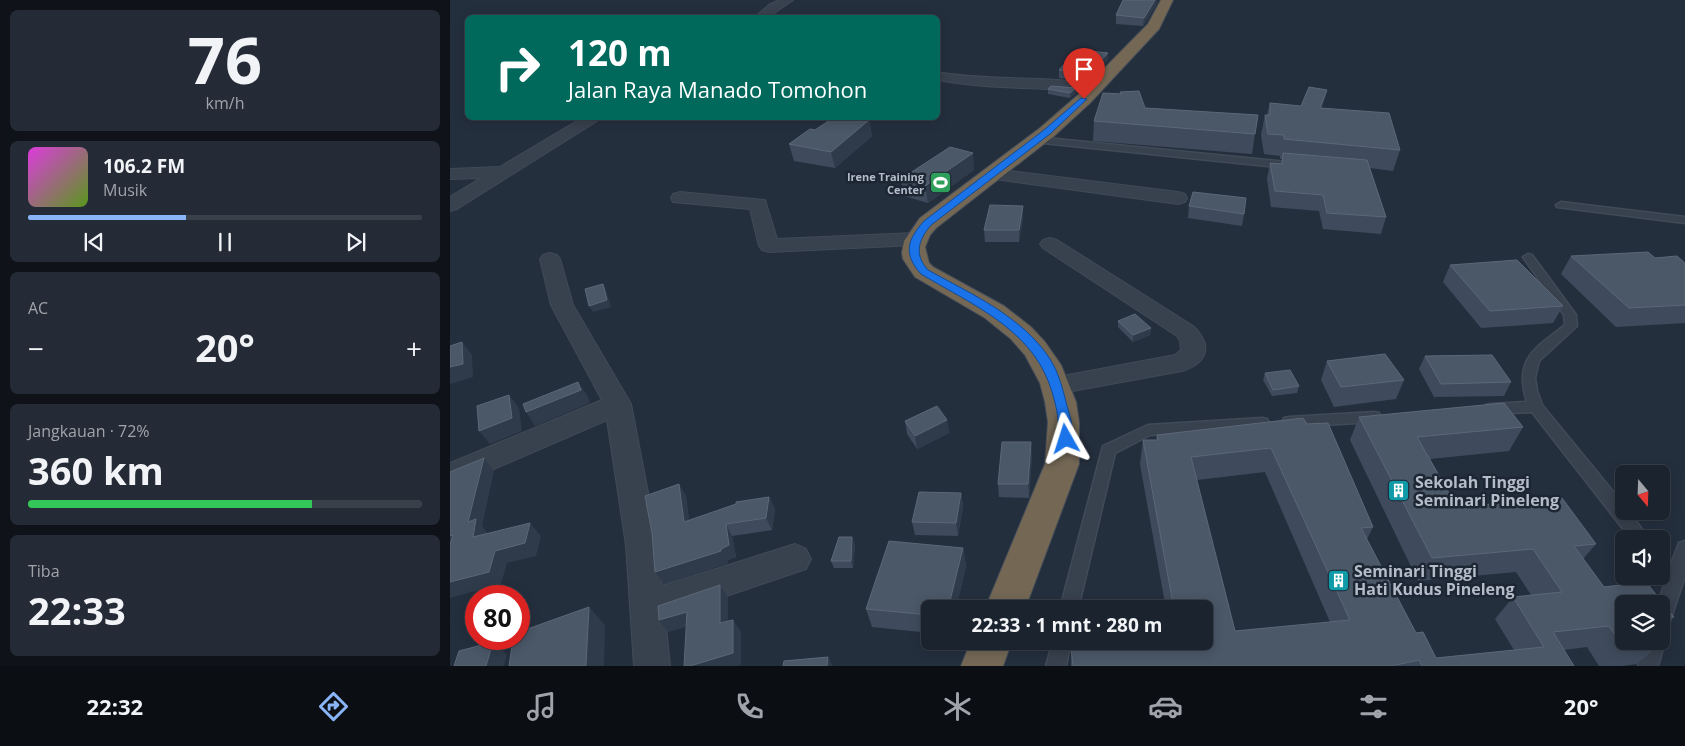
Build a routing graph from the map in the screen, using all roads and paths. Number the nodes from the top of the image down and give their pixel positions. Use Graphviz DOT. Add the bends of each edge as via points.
graph roads {
  1 [pos="788,0"];
  2 [pos="1167,0"];
  3 [pos="763,15"];
  4 [pos="940,76"];
  5 [pos="1093,89"];
  6 [pos="589,120"];
  7 [pos="1036,140"];
  8 [pos="1295,166"];
  9 [pos="504,172"];
  10 [pos="450,174"];
  11 [pos="993,174"];
  12 [pos="680,198"];
  13 [pos="1178,198"];
  14 [pos="450,204"];
  15 [pos="1562,206"];
  16 [pos="1685,220"];
  17 [pos="916,239"];
  18 [pos="1050,244"];
  19 [pos="1528,257"];
  20 [pos="550,260"];
  21 [pos="1056,385"];
  22 [pos="618,404"];
  23 [pos="1536,407"];
  24 [pos="1476,410"];
  25 [pos="1387,416"];
  26 [pos="450,476"];
  27 [pos="1634,530"];
  28 [pos="1685,548"];
  29 [pos="795,559"];
  30 [pos="1670,575"];
  31 [pos="1675,581"];
  32 [pos="1670,596"];
  33 [pos="1009,600"];
  34 [pos="1072,600"];
  35 [pos="646,607"];
  36 [pos="988,650"];
  37 [pos="1060,650"];
  38 [pos="1653,650"];
  39 [pos="652,666"];
  40 [pos="982,666"];
  41 [pos="1056,666"];
  42 [pos="1648,666"];
  1 -- 3 [label="street"];
  2 -- 5 [label="highway" via="1154,26"];
  4 -- 5 [label="street" via="964,81 1066,84"];
  5 -- 7 [label="highway"];
  6 -- 9 [label="street"];
  7 -- 8 [label="lane"];
  7 -- 11 [label="highway"];
  9 -- 10 [label="street"];
  9 -- 14 [label="street"];
  11 -- 13 [label="street"];
  11 -- 17 [label="highway" via="928,223"];
  12 -- 17 [label="street" via="758,204 769,246"];
  15 -- 16 [label="lane"];
  17 -- 21 [label="highway" via="913,253 924,272 1004,318 1045,361"];
  18 -- 21 [label="street" via="1185,331 1194,348 1193,354 1182,362"];
  19 -- 23 [label="lane" via="1570,315 1571,326 1540,349 1532,362 1526,378"];
  20 -- 22 [label="street" via="562,305"];
  21 -- 33 [label="highway" via="1066,439 1062,464"];
  22 -- 26 [label="street"];
  22 -- 35 [label="street" via="642,545"];
  23 -- 24 [label="lane"];
  23 -- 27 [label="lane"];
  25 -- 34 [label="lane" via="1148,430 1108,450"];
  28 -- 31 [label="lane"];
  29 -- 35 [label="street"];
  30 -- 31 [label="lane"];
  31 -- 32 [label="lane"];
  35 -- 39 [label="street"];
  36 -- 40 [label="highway"];
  37 -- 41 [label="lane"];
  38 -- 42 [label="lane"];
}
